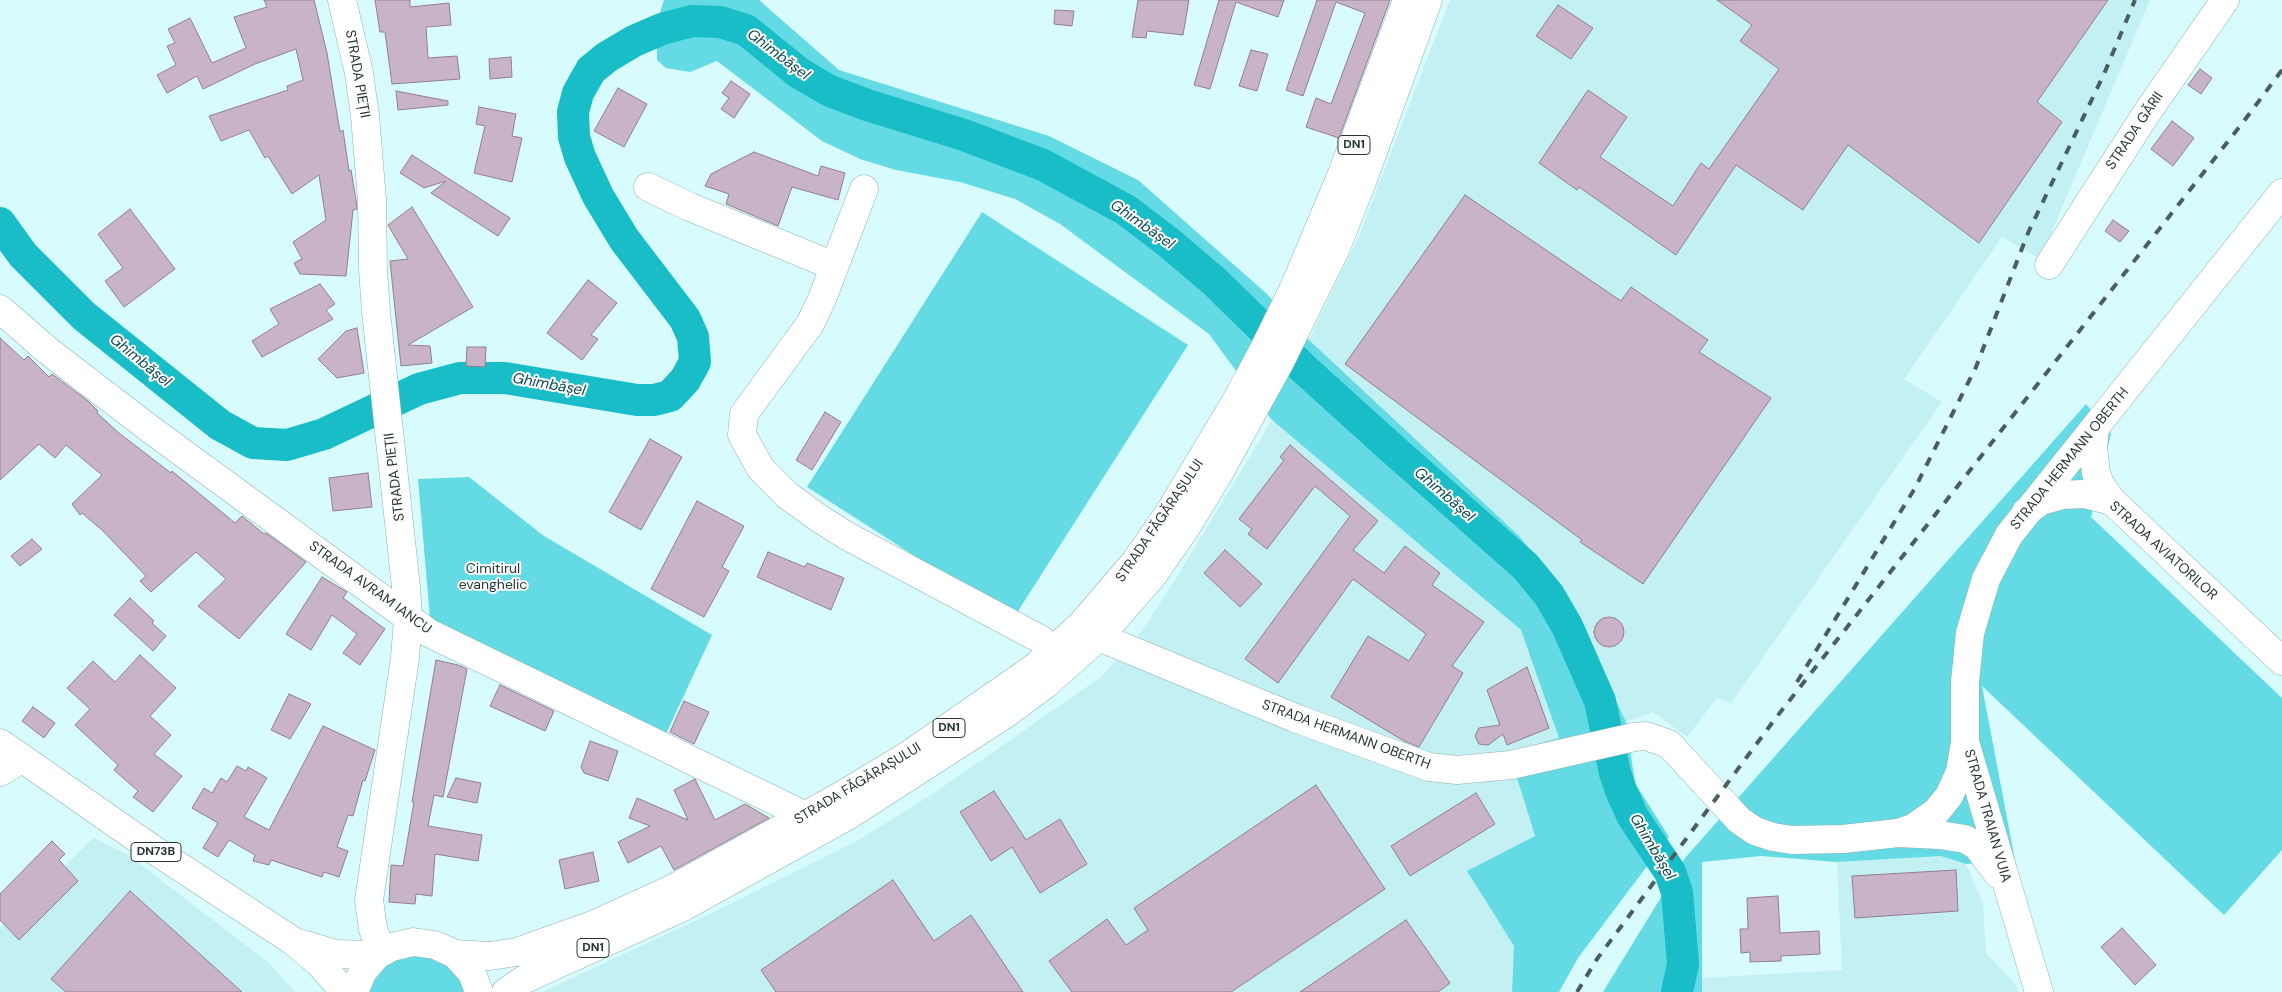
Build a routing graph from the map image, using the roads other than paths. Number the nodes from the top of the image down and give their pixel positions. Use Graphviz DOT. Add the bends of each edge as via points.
graph roads {
  1 [pos="342,0"];
  2 [pos="1407,0"];
  3 [pos="1428,0"];
  4 [pos="2225,0"];
  5 [pos="648,187"];
  6 [pos="864,189"];
  7 [pos="2282,193"];
  8 [pos="2049,265"];
  9 [pos="834,266"];
  10 [pos="1304,292"];
  11 [pos="0,309"];
  12 [pos="1244,409"];
  13 [pos="2095,429"];
  14 [pos="2112,501"];
  15 [pos="2026,512"];
  16 [pos="408,618"];
  17 [pos="1099,638"];
  18 [pos="1054,650"];
  19 [pos="2282,661"];
  20 [pos="1965,742"];
  21 [pos="0,743"];
  22 [pos="11,765"];
  23 [pos="806,816"];
  24 [pos="1898,833"];
  25 [pos="2008,890"];
  26 [pos="294,941"];
  27 [pos="380,954"];
  28 [pos="455,954"];
  29 [pos="345,992"];
  30 [pos="354,992"];
  31 [pos="479,992"];
  32 [pos="506,992"];
  33 [pos="2039,992"];
  1 -- 16 [label="main road, STRADA PIEȚII" via="365,116 372,200 372,269"];
  2 -- 10 [label="main road, STRADA FĂGĂRAȘULUI / DN1" via="1342,174"];
  3 -- 10 [label="main road, STRADA FĂGĂRAȘULUI / DN1" via="1335,250"];
  4 -- 8 [label="main road, STRADA GĂRII" via="2146,114"];
  5 -- 9 [label="main road"];
  6 -- 9 [label="main road"];
  7 -- 13 [label="main road, STRADA HERMANN OBERTH"];
  9 -- 18 [label="main road" via="810,324 744,414 742,435 749,451 761,469 787,495 817,517 1040,638"];
  10 -- 12 [label="main road, STRADA FĂGĂRAȘULUI / DN1"];
  11 -- 16 [label="main road, STRADA AVRAM IANCU" via="47,350"];
  12 -- 17 [label="main road, STRADA FĂGĂRAȘULUI / DN1" via="1187,526 1153,575"];
  12 -- 18 [label="main road, STRADA FĂGĂRAȘULUI / DN1" via="1135,562 1081,625"];
  13 -- 14 [label="main road" via="2096,473"];
  13 -- 15 [label="main road, STRADA HERMANN OBERTH"];
  14 -- 15 [label="main road, STRADA AVIATORILOR" via="2084,494 2062,495 2041,501"];
  14 -- 19 [label="main road, STRADA AVIATORILOR"];
  15 -- 20 [label="main road, STRADA HERMANN OBERTH" via="1996,557 1977,606 1967,656"];
  16 -- 23 [label="main road, STRADA AVRAM IANCU" via="429,633"];
  16 -- 27 [label="main road, STRADA PIEȚII" via="399,703 370,887 370,916"];
  17 -- 24 [label="main road, STRADA HERMANN OBERTH" via="1295,718 1429,767 1457,770 1511,765 1634,736 1646,736 1669,744 1680,753 1739,820 1755,831 1792,840"];
  17 -- 32 [label="main road, STRADA FĂGĂRAȘULUI / DN1" via="1008,713 849,815 683,907 525,978"];
  18 -- 23 [label="main road, STRADA FĂGĂRAȘULUI / DN1" via="960,721"];
  20 -- 24 [label="main road, STRADA HERMANN OBERTH" via="1960,772 1949,796 1926,821"];
  20 -- 25 [label="main road, STRADA TRAIAN VUIA"];
  21 -- 22 [label="main road, DN73B"];
  22 -- 26 [label="main road, DN73B" via="151,848"];
  23 -- 28 [label="main road, STRADA FĂGĂRAȘULUI / DN1" via="672,889 593,925 517,952 490,956"];
  24 -- 25 [label="main road, STRADA TRAIAN VUIA" via="1940,834 1966,840 1986,856"];
  25 -- 33 [label="main road, STRADA TRAIAN VUIA"];
  26 -- 27 [label="main road, DN73B" via="335,954"];
  26 -- 29 [label="main road, DN73B"];
  27 -- 28 [label="main road, STRADA FĂGĂRAȘULUI / DN1" via="392,947 414,942 435,945"];
  27 -- 30 [label="main road" via="363,971"];
  28 -- 31 [label="main road, STRADA FĂGĂRAȘULUI / DN1" via="472,973"];
}
